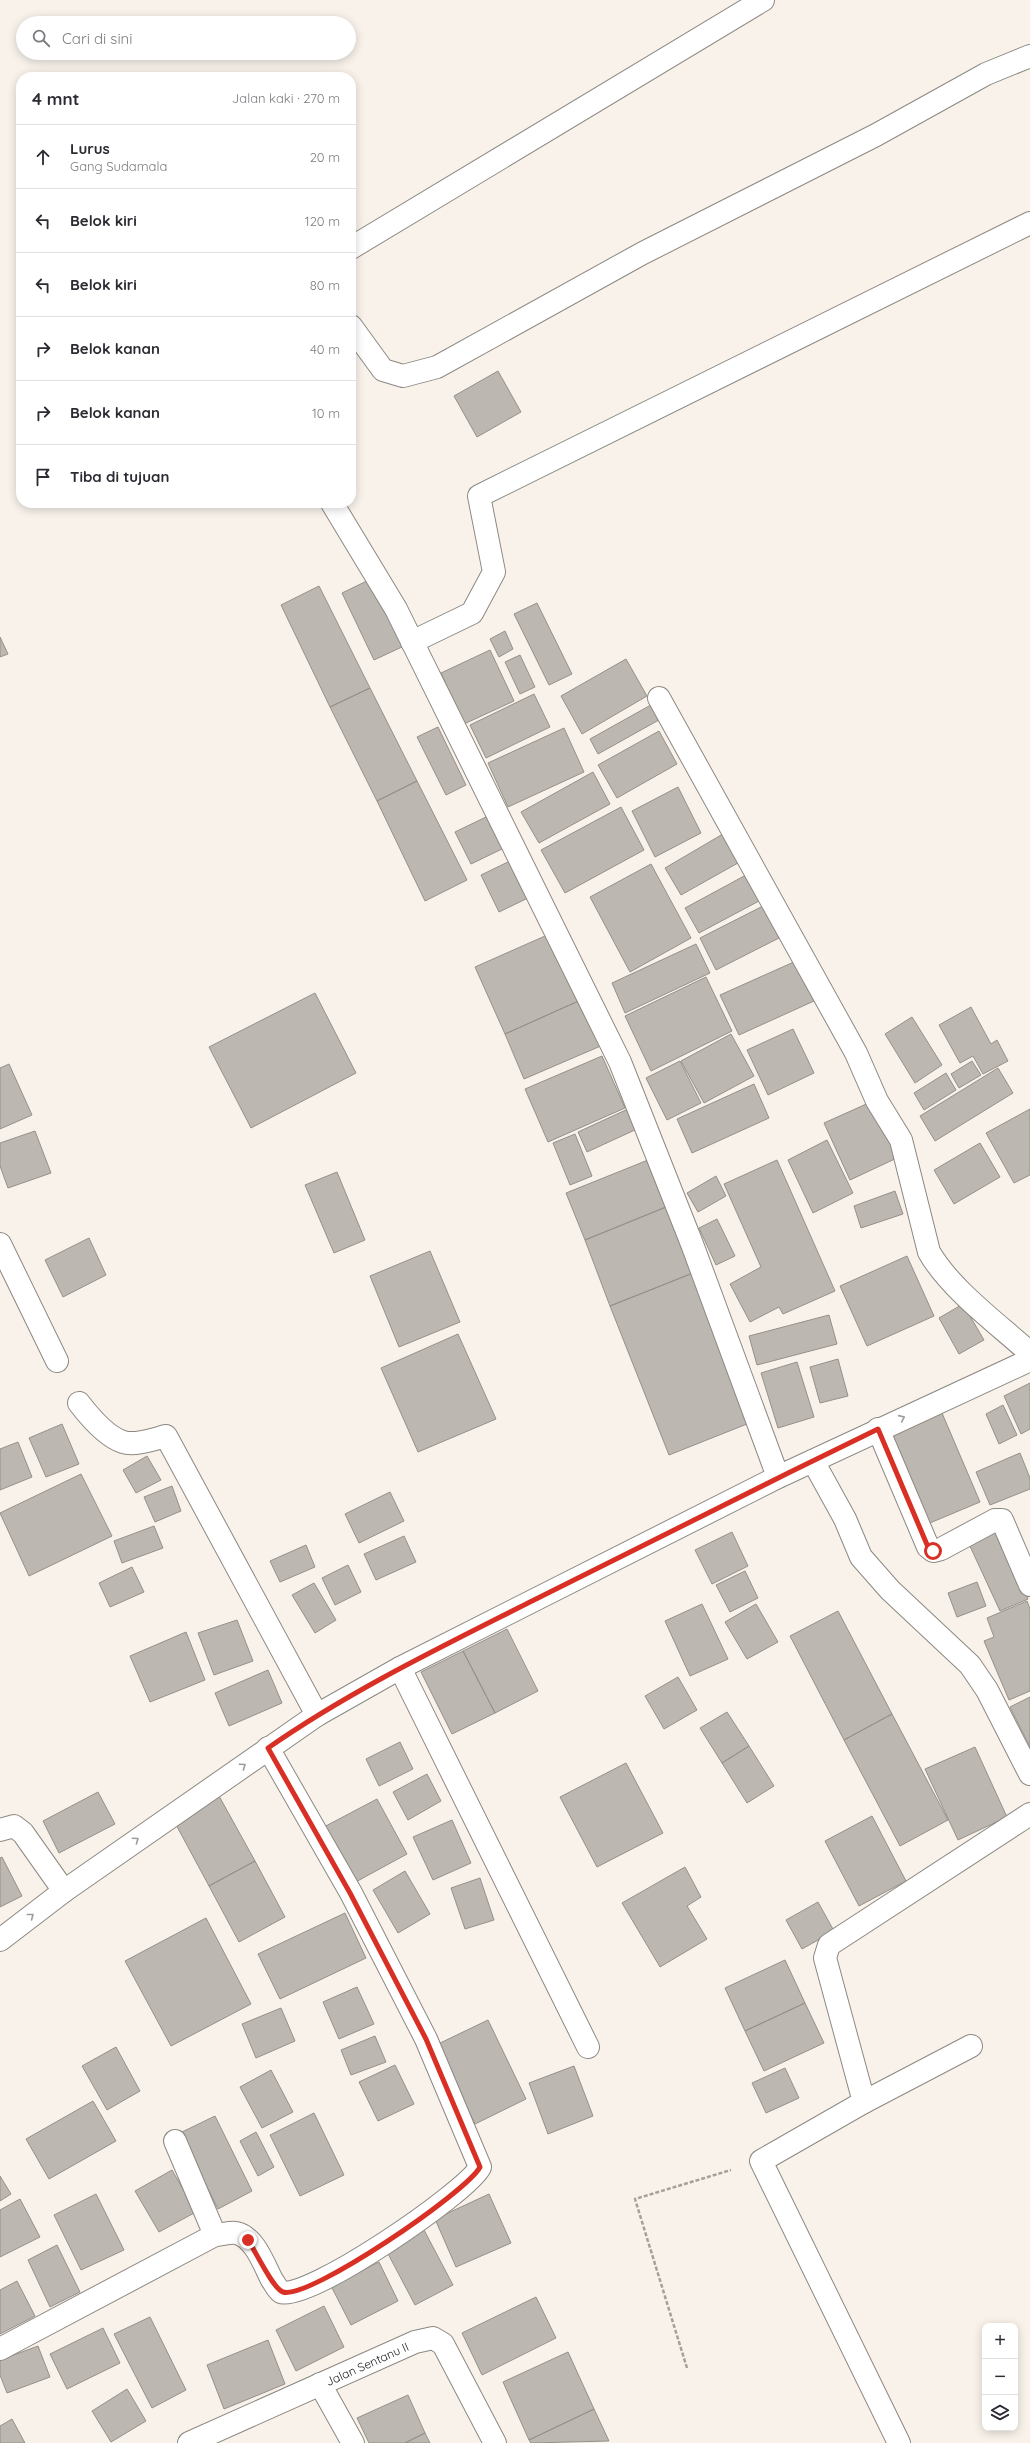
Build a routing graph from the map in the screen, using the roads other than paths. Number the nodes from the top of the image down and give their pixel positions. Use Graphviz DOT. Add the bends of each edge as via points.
graph roads {
  1 [pos="763,0"];
  2 [pos="1030,56"];
  3 [pos="1030,223"];
  4 [pos="356,245"];
  5 [pos="356,333"];
  6 [pos="335,508"];
  7 [pos="412,642"];
  8 [pos="659,698"];
  9 [pos="0,1244"];
  10 [pos="1030,1353"];
  11 [pos="1030,1360"];
  12 [pos="57,1361"];
  13 [pos="79,1403"];
  14 [pos="878,1429"];
  15 [pos="814,1461"];
  16 [pos="778,1477"];
  17 [pos="1030,1586"];
  18 [pos="400,1668"];
  19 [pos="316,1715"];
  20 [pos="268,1748"];
  21 [pos="1030,1774"];
  22 [pos="1030,1814"];
  23 [pos="0,1830"];
  24 [pos="64,1890"];
  25 [pos="0,1940"];
  26 [pos="971,2046"];
  27 [pos="588,2047"];
  28 [pos="864,2102"];
  29 [pos="175,2141"];
  30 [pos="215,2235"];
  31 [pos="0,2349"];
  32 [pos="320,2384"];
  33 [pos="189,2443"];
  34 [pos="353,2443"];
  35 [pos="495,2443"];
  36 [pos="899,2443"];
  1 -- 4 [label="street"];
  2 -- 5 [label="street" via="986,74 876,136 643,253 437,367 403,376 383,370"];
  3 -- 7 [label="street" via="479,496 494,572 472,613"];
  6 -- 7 [label="street" via="396,609"];
  7 -- 16 [label="street" via="620,1062 689,1237"];
  8 -- 10 [label="street" via="856,1053 877,1101 901,1140 929,1252 952,1282"];
  9 -- 12 [label="street"];
  14 -- 11 [label="street, one-way"];
  13 -- 19 [label="street" via="96,1423 123,1442 166,1436"];
  14 -- 15 [label="street"];
  14 -- 17 [label="street" via="928,1547 933,1551 995,1520 1002,1520"];
  15 -- 16 [label="street"];
  15 -- 21 [label="street" via="861,1557 890,1590 970,1664 987,1690"];
  16 -- 18 [label="street"];
  18 -- 19 [label="street"];
  18 -- 27 [label="street"];
  19 -- 20 [label="street"];
  24 -- 20 [label="street, one-way"];
  20 -- 30 [label="street" via="350,1893 426,2039 480,2167 469,2181 397,2236 324,2280 295,2292 287,2293 277,2288 248,2240 236,2233"];
  22 -- 28 [label="street" via="829,1945 824,1958"];
  23 -- 24 [label="street" via="14,1826 23,1833"];
  25 -- 24 [label="street, one-way"];
  26 -- 28 [label="street"];
  28 -- 36 [label="street" via="761,2162"];
  29 -- 30 [label="street"];
  30 -- 31 [label="street"];
  32 -- 33 [label="street, Jalan Sentanu II"];
  32 -- 34 [label="street"];
  32 -- 35 [label="street, Jalan Sentanu II" via="415,2342 433,2338 443,2344"];
}
